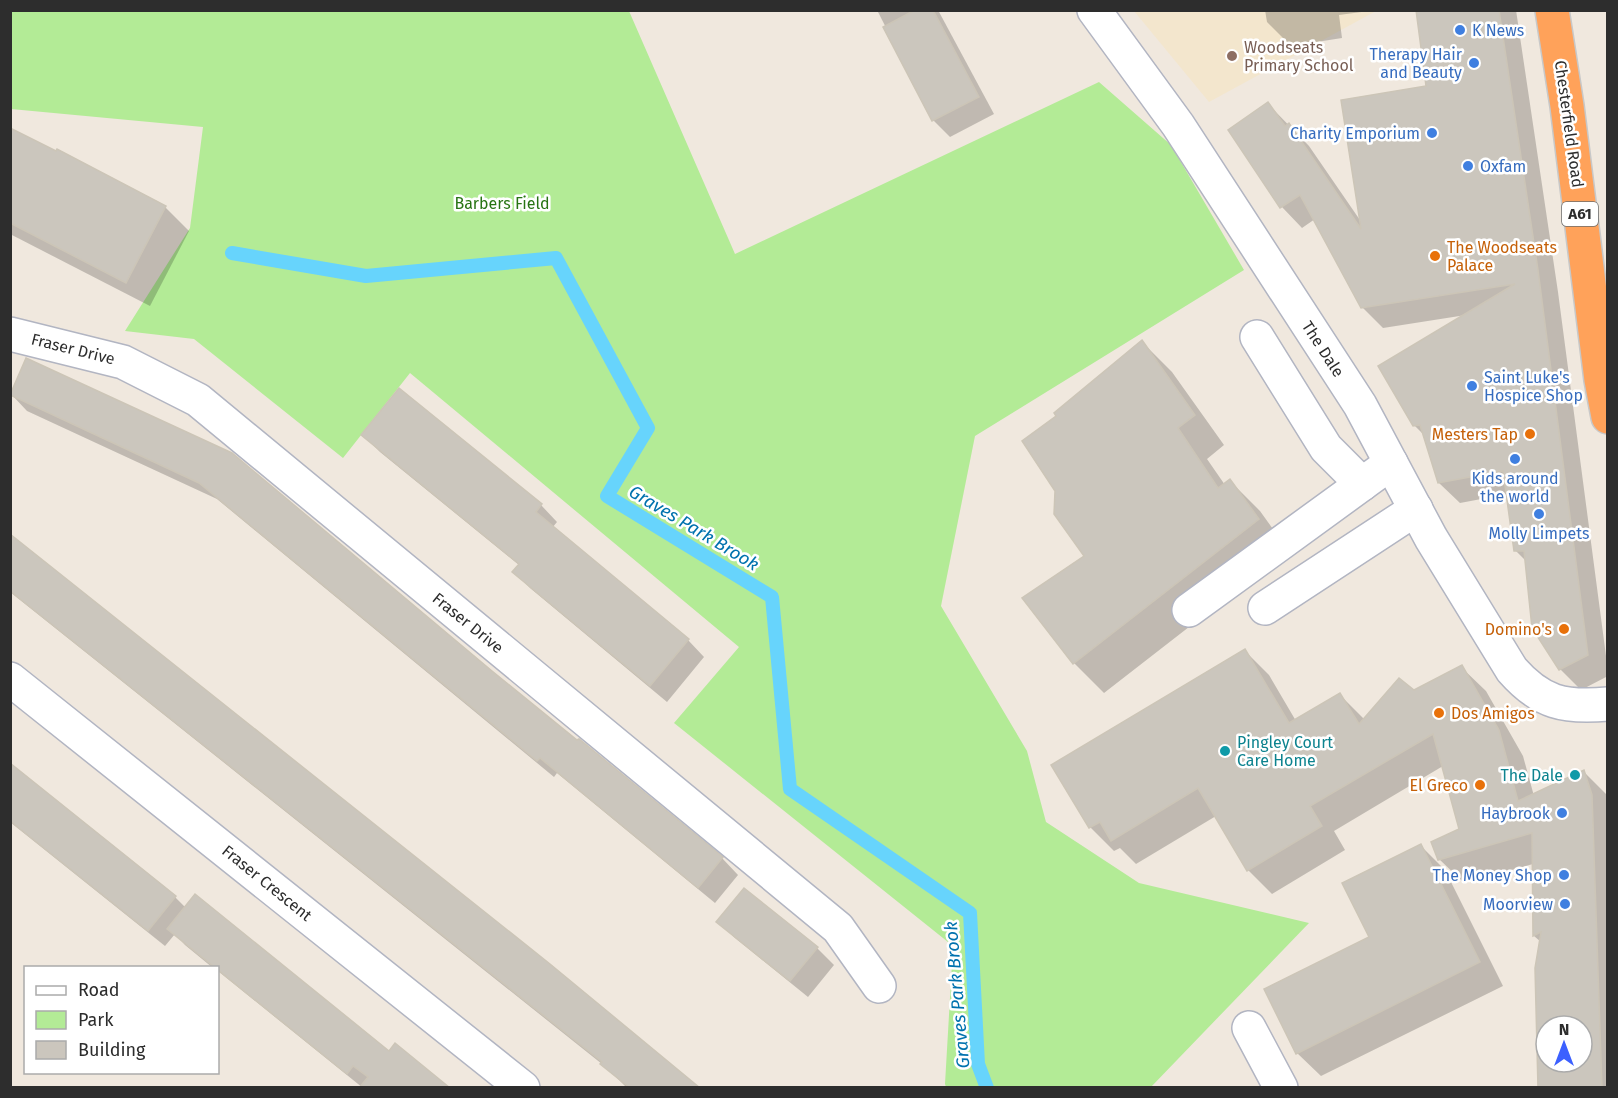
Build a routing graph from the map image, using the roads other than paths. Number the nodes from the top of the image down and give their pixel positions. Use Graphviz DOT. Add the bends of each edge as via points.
graph roads {
  1 [pos="1094,10"];
  2 [pos="1552,10"];
  3 [pos="10,334"];
  4 [pos="1257,337"];
  5 [pos="1604,380"];
  6 [pos="1608,417"];
  7 [pos="1391,463"];
  8 [pos="1362,484"];
  9 [pos="1416,509"];
  10 [pos="1265,608"];
  11 [pos="1189,610"];
  12 [pos="10,679"];
  13 [pos="1608,704"];
  14 [pos="879,986"];
  15 [pos="1249,1028"];
  16 [pos="523,1088"];
  17 [pos="1281,1088"];
  1 -- 7 [label="street, The Dale" via="1184,135 1360,405"];
  2 -- 5 [label="highway, Chesterfield Road / A61"];
  3 -- 14 [label="street, Fraser Drive" via="123,362 198,400 838,928"];
  4 -- 8 [label="street" via="1326,448"];
  5 -- 6 [label="highway, Chesterfield Road / A61"];
  7 -- 8 [label="street"];
  7 -- 9 [label="street, The Dale"];
  8 -- 11 [label="street"];
  9 -- 10 [label="street"];
  9 -- 13 [label="street, The Dale" via="1506,660 1526,686 1545,698 1568,705"];
  12 -- 16 [label="street, Fraser Crescent"];
  15 -- 17 [label="street"];
}
